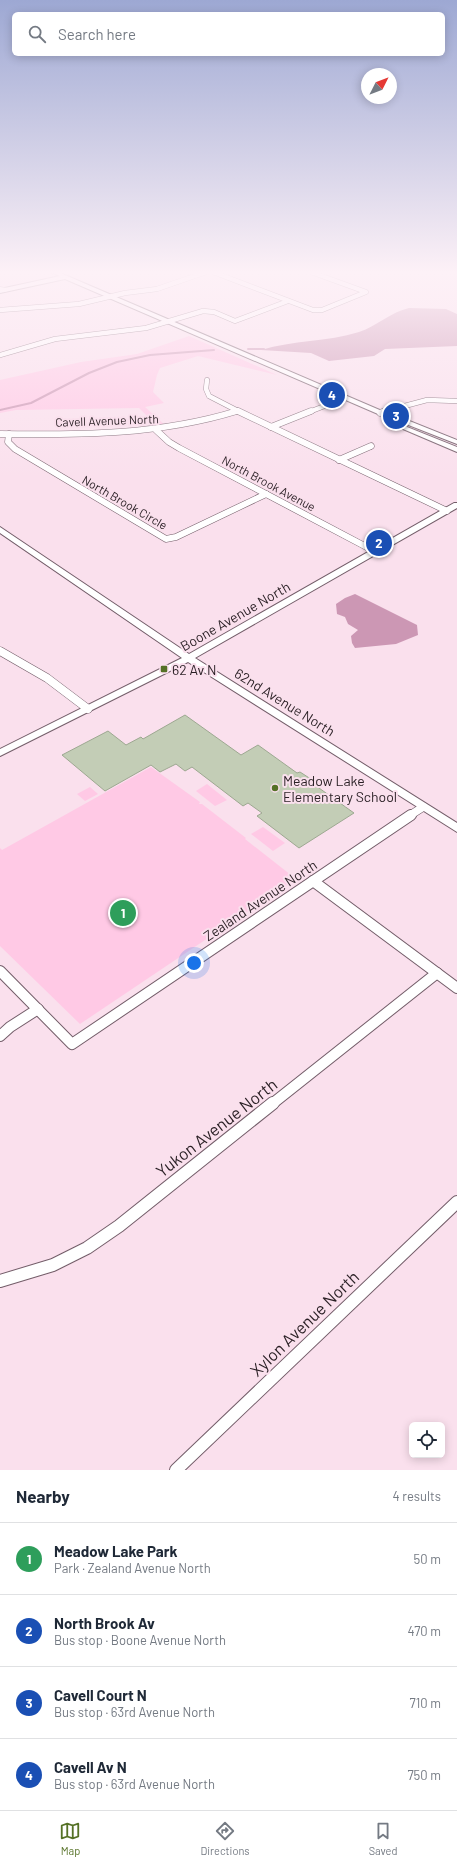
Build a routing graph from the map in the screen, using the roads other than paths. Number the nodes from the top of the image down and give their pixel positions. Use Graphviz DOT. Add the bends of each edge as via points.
graph roads {
  1 [pos="49,341"];
  2 [pos="213,341"];
  3 [pos="0,355"];
  4 [pos="206,380"];
  5 [pos="345,398"];
  6 [pos="457,401"];
  7 [pos="238,411"];
  8 [pos="380,413"];
  9 [pos="271,427"];
  10 [pos="156,430"];
  11 [pos="0,434"];
  12 [pos="9,434"];
  13 [pos="457,442"];
  14 [pos="371,446"];
  15 [pos="457,450"];
  16 [pos="338,460"];
  17 [pos="266,494"];
  18 [pos="457,505"];
  19 [pos="447,511"];
  20 [pos="0,529"];
  21 [pos="376,552"];
  22 [pos="0,651"];
  23 [pos="188,658"];
  24 [pos="88,709"];
  25 [pos="0,753"];
  26 [pos="423,806"];
  27 [pos="455,825"];
  28 [pos="313,881"];
  29 [pos="0,971"];
  30 [pos="437,973"];
  31 [pos="457,988"];
  32 [pos="38,1008"];
  33 [pos="0,1036"];
  34 [pos="457,1202"];
  35 [pos="0,1281"];
  36 [pos="176,1470"];
  1 -- 3 [label="street"];
  2 -- 5 [label="street"];
  4 -- 7 [label="street" via="207,395"];
  5 -- 8 [label="street"];
  5 -- 9 [label="street"];
  6 -- 8 [label="street" via="420,400"];
  7 -- 9 [label="street"];
  7 -- 10 [label="street, Cavell Avenue North"];
  8 -- 13 [label="street"];
  8 -- 15 [label="street" via="382,417"];
  9 -- 16 [label="street"];
  10 -- 12 [label="street, Cavell Avenue North"];
  10 -- 17 [label="street, North Brook Avenue" via="179,448"];
  11 -- 12 [label="street, Cavell Avenue North"];
  12 -- 17 [label="street, North Brook Circle" via="8,442 15,449 166,539 176,537"];
  14 -- 16 [label="street"];
  16 -- 19 [label="street"];
  17 -- 21 [label="street, North Brook Avenue"];
  18 -- 19 [label="street, Boone Avenue North"];
  19 -- 21 [label="street, Boone Avenue North"];
  20 -- 23 [label="street, 62nd Avenue North"];
  21 -- 23 [label="street, Boone Avenue North"];
  22 -- 24 [label="street" via="47,678"];
  23 -- 24 [label="street, Boone Avenue North"];
  23 -- 26 [label="street, 62nd Avenue North"];
  24 -- 25 [label="street, Boone Avenue North"];
  26 -- 27 [label="street, 62nd Avenue North"];
  26 -- 28 [label="street, Zealand Avenue North"];
  28 -- 30 [label="street"];
  28 -- 32 [label="street, Zealand Avenue North" via="72,1044"];
  29 -- 32 [label="street"];
  30 -- 31 [label="street"];
  30 -- 35 [label="street, Yukon Avenue North" via="119,1226 87,1248 53,1265"];
  32 -- 33 [label="street"];
  34 -- 36 [label="street, Xylon Avenue North"];
}
